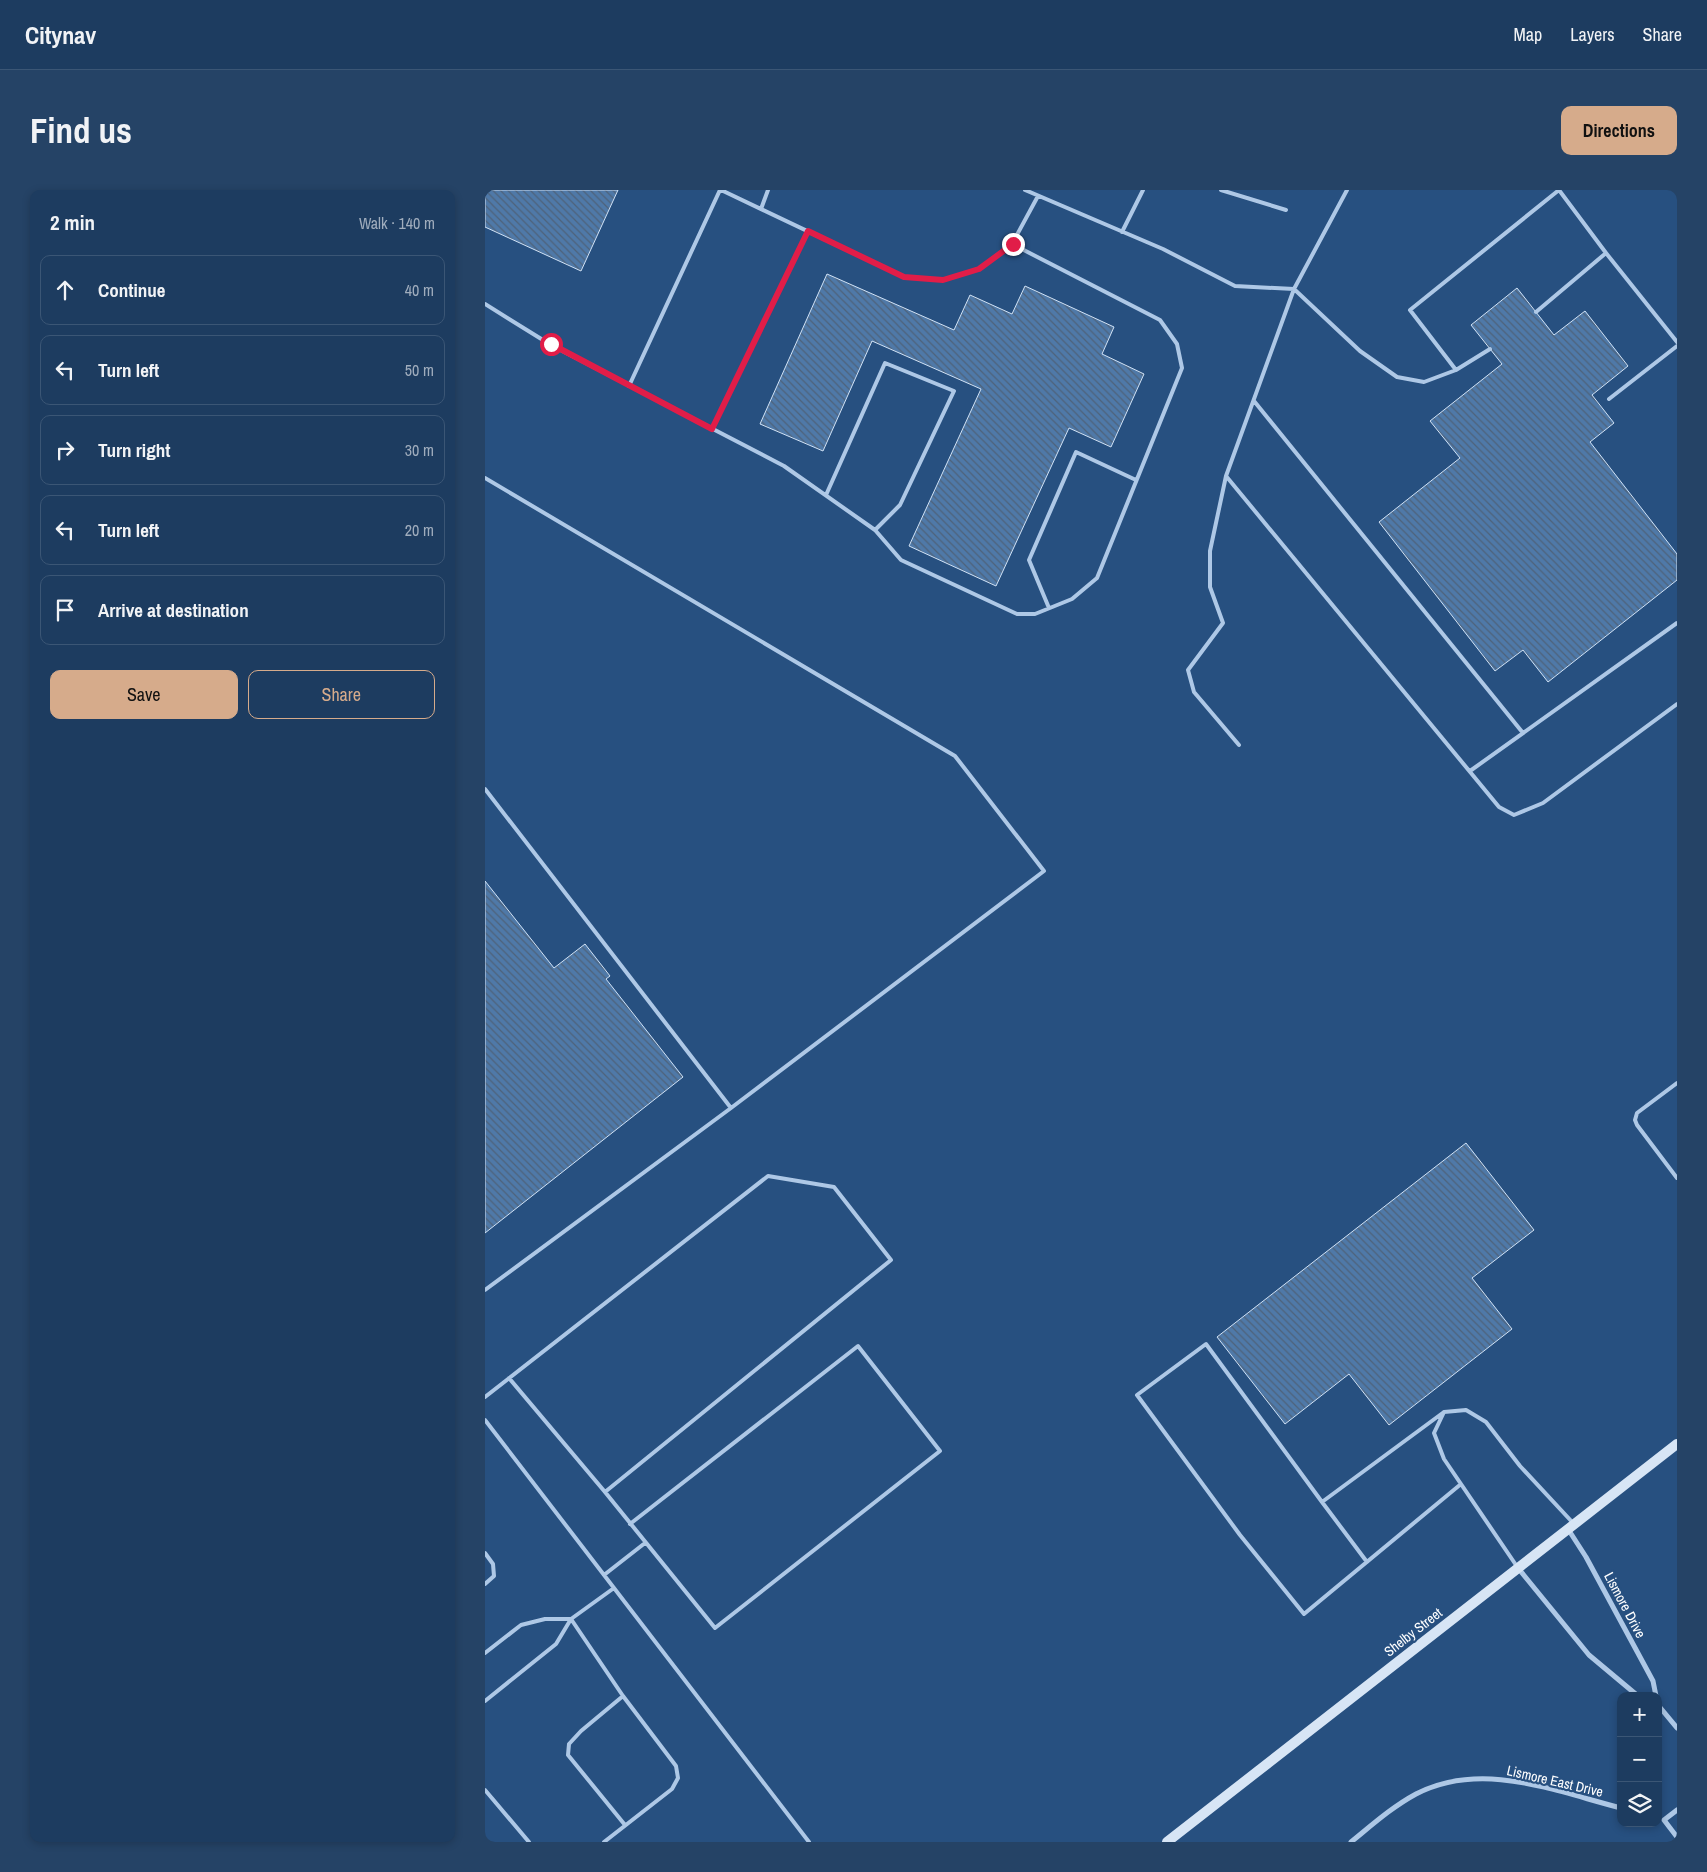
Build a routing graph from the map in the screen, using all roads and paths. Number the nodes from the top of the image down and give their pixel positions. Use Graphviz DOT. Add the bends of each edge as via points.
graph roads {
  1 [pos="721,190"];
  2 [pos="768,190"];
  3 [pos="1025,190"];
  4 [pos="1143,190"];
  5 [pos="1221,190"];
  6 [pos="1347,190"];
  7 [pos="1559,190"];
  8 [pos="1038,196"];
  9 [pos="761,209"];
  10 [pos="1285,210"];
  11 [pos="808,231"];
  12 [pos="1122,232"];
  13 [pos="1013,244"];
  14 [pos="1606,253"];
  15 [pos="1294,289"];
  16 [pos="485,304"];
  17 [pos="1536,312"];
  18 [pos="1677,342"];
  19 [pos="1677,346"];
  20 [pos="1490,348"];
  21 [pos="1456,370"];
  22 [pos="629,386"];
  23 [pos="1609,399"];
  24 [pos="1254,400"];
  25 [pos="712,429"];
  26 [pos="1225,476"];
  27 [pos="485,478"];
  28 [pos="1137,480"];
  29 [pos="826,495"];
  30 [pos="875,530"];
  31 [pos="1049,608"];
  32 [pos="1677,623"];
  33 [pos="1677,704"];
  34 [pos="1523,733"];
  35 [pos="1239,744"];
  36 [pos="1470,771"];
  37 [pos="485,789"];
  38 [pos="1677,1083"];
  39 [pos="731,1108"];
  40 [pos="1677,1178"];
  41 [pos="485,1290"];
  42 [pos="509,1378"];
  43 [pos="485,1397"];
  44 [pos="1444,1412"];
  45 [pos="485,1420"];
  46 [pos="1677,1444"];
  47 [pos="1461,1484"];
  48 [pos="605,1492"];
  49 [pos="1322,1502"];
  50 [pos="630,1524"];
  51 [pos="1571,1526"];
  52 [pos="645,1542"];
  53 [pos="485,1553"];
  54 [pos="1367,1562"];
  55 [pos="1518,1568"];
  56 [pos="604,1575"];
  57 [pos="485,1584"];
  58 [pos="614,1588"];
  59 [pos="571,1619"];
  60 [pos="485,1654"];
  61 [pos="1633,1692"];
  62 [pos="1655,1692"];
  63 [pos="623,1696"];
  64 [pos="485,1701"];
  65 [pos="1662,1710"];
  66 [pos="1677,1728"];
  67 [pos="485,1790"];
  68 [pos="1617,1807"];
  69 [pos="1677,1810"];
  70 [pos="1662,1818"];
  71 [pos="1662,1820"];
  72 [pos="625,1825"];
  73 [pos="1677,1837"];
  74 [pos="529,1842"];
  75 [pos="604,1842"];
  76 [pos="809,1842"];
  77 [pos="1167,1842"];
  78 [pos="1351,1842"];
  1 -- 9 [label="lane"];
  1 -- 22 [label="lane"];
  2 -- 9 [label="lane"];
  3 -- 8 [label="lane"];
  4 -- 12 [label="lane"];
  5 -- 10 [label="lane"];
  6 -- 15 [label="lane"];
  7 -- 14 [label="lane"];
  7 -- 21 [label="lane" via="1411,310"];
  8 -- 12 [label="lane"];
  8 -- 13 [label="lane"];
  9 -- 11 [label="lane"];
  11 -- 13 [label="lane" via="904,277 943,280 979,269"];
  11 -- 25 [label="lane"];
  12 -- 15 [label="lane" via="1235,286"];
  13 -- 28 [label="lane" via="1160,320 1177,344 1182,368"];
  14 -- 17 [label="lane"];
  14 -- 18 [label="lane"];
  15 -- 21 [label="lane" via="1361,351 1397,377 1424,382"];
  15 -- 24 [label="lane"];
  16 -- 22 [label="lane"];
  19 -- 23 [label="lane"];
  20 -- 21 [label="lane"];
  22 -- 25 [label="lane"];
  24 -- 26 [label="lane"];
  24 -- 34 [label="lane"];
  25 -- 29 [label="lane" via="784,466"];
  26 -- 35 [label="lane" via="1210,551 1210,587 1223,623 1187,670 1194,692"];
  26 -- 36 [label="lane"];
  27 -- 39 [label="lane" via="955,756 1044,871"];
  28 -- 31 [label="lane" via="1097,578 1072,599"];
  28 -- 31 [label="lane" via="1076,452 1029,560"];
  29 -- 30 [label="lane"];
  29 -- 30 [label="lane" via="885,363 954,391 900,505"];
  30 -- 31 [label="lane" via="901,560 1017,614 1035,614"];
  32 -- 34 [label="lane"];
  33 -- 36 [label="lane" via="1543,803 1513,816 1499,807"];
  34 -- 36 [label="lane"];
  37 -- 39 [label="lane"];
  38 -- 40 [label="lane" via="1637,1113 1635,1120"];
  39 -- 41 [label="lane"];
  42 -- 43 [label="lane"];
  42 -- 48 [label="lane"];
  42 -- 48 [label="lane" via="768,1176 834,1187 891,1260"];
  44 -- 47 [label="lane" via="1434,1433 1444,1459"];
  44 -- 49 [label="lane"];
  44 -- 51 [label="lane" via="1466,1410 1486,1422"];
  45 -- 56 [label="lane"];
  46 -- 51 [label="street, Shelby Street"];
  47 -- 54 [label="lane"];
  47 -- 55 [label="lane"];
  48 -- 50 [label="lane"];
  49 -- 54 [label="lane"];
  49 -- 54 [label="lane" via="1206,1344 1137,1395 1240,1535 1304,1614"];
  50 -- 52 [label="lane"];
  50 -- 52 [label="lane" via="858,1346 940,1451 715,1628"];
  51 -- 55 [label="street, Shelby Street"];
  51 -- 62 [label="street, Lismore Drive" via="1653,1681"];
  52 -- 56 [label="lane"];
  53 -- 57 [label="lane" via="493,1564 494,1576"];
  55 -- 61 [label="street" via="1589,1655"];
  55 -- 77 [label="street, Shelby Street"];
  56 -- 58 [label="lane"];
  58 -- 59 [label="lane"];
  58 -- 76 [label="lane"];
  59 -- 60 [label="lane" via="545,1619 521,1626"];
  59 -- 63 [label="lane"];
  59 -- 64 [label="lane" via="556,1644"];
  63 -- 72 [label="lane" via="676,1766 678,1778 672,1789"];
  63 -- 72 [label="lane" via="581,1731 569,1744 568,1755"];
  65 -- 66 [label="street"];
  67 -- 74 [label="lane"];
  68 -- 78 [label="street, Lismore East Drive" via="1511,1779 1469,1778 1416,1794"];
  69 -- 70 [label="street"];
  71 -- 73 [label="street"];
  72 -- 75 [label="lane"];
}
